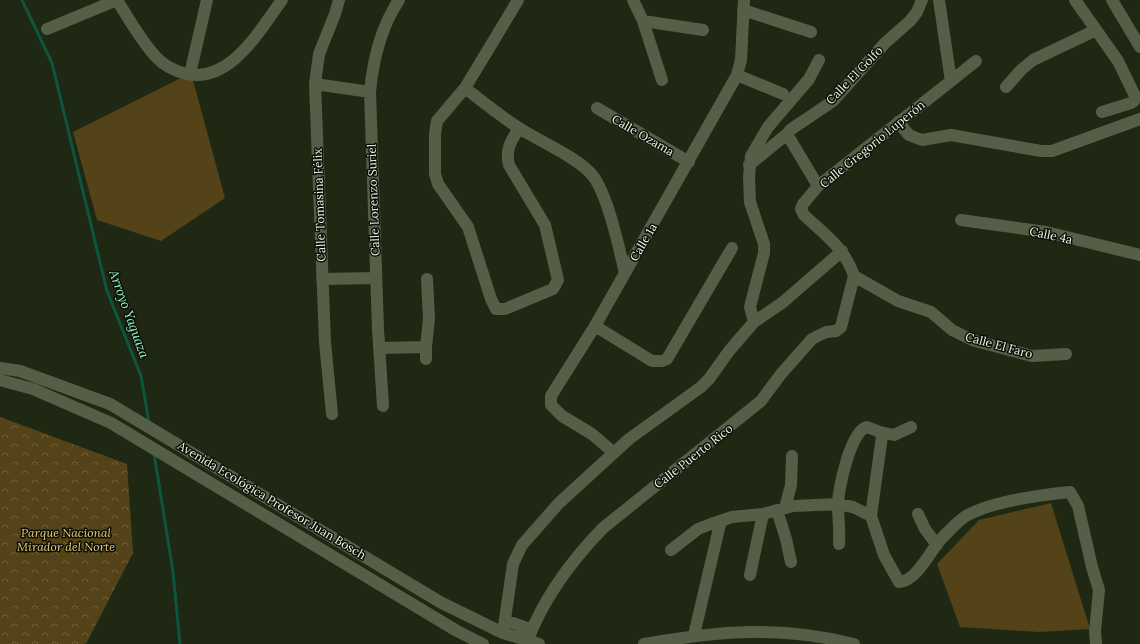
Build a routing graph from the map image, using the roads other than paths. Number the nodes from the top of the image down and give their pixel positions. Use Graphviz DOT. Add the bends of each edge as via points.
graph roads {
  1 [pos="117,0"];
  2 [pos="207,0"];
  3 [pos="282,0"];
  4 [pos="339,0"];
  5 [pos="399,0"];
  6 [pos="518,0"];
  7 [pos="633,0"];
  8 [pos="922,0"];
  9 [pos="939,0"];
  10 [pos="1075,0"];
  11 [pos="1112,0"];
  12 [pos="744,5"];
  13 [pos="643,21"];
  14 [pos="47,29"];
  15 [pos="703,30"];
  16 [pos="1096,30"];
  17 [pos="811,32"];
  18 [pos="1140,48"];
  19 [pos="819,60"];
  20 [pos="976,61"];
  21 [pos="190,74"];
  22 [pos="737,75"];
  23 [pos="662,80"];
  24 [pos="951,81"];
  25 [pos="315,84"];
  26 [pos="1006,87"];
  27 [pos="465,88"];
  28 [pos="370,92"];
  29 [pos="783,94"];
  30 [pos="597,108"];
  31 [pos="1102,112"];
  32 [pos="1140,119"];
  33 [pos="898,122"];
  34 [pos="519,128"];
  35 [pos="787,134"];
  36 [pos="689,162"];
  37 [pos="749,165"];
  38 [pos="818,186"];
  39 [pos="961,220"];
  40 [pos="732,248"];
  41 [pos="842,251"];
  42 [pos="1140,255"];
  43 [pos="625,274"];
  44 [pos="854,276"];
  45 [pos="376,278"];
  46 [pos="322,279"];
  47 [pos="427,279"];
  48 [pos="754,322"];
  49 [pos="594,326"];
  50 [pos="380,348"];
  51 [pos="1066,354"];
  52 [pos="0,368"];
  53 [pos="0,380"];
  54 [pos="383,406"];
  55 [pos="332,414"];
  56 [pos="911,427"];
  57 [pos="880,432"];
  58 [pos="614,453"];
  59 [pos="792,456"];
  60 [pos="254,490"];
  61 [pos="244,504"];
  62 [pos="838,504"];
  63 [pos="781,509"];
  64 [pos="763,514"];
  65 [pos="918,514"];
  66 [pos="871,516"];
  67 [pos="723,520"];
  68 [pos="839,544"];
  69 [pos="937,545"];
  70 [pos="671,550"];
  71 [pos="791,562"];
  72 [pos="750,575"];
  73 [pos="504,620"];
  74 [pos="532,630"];
  75 [pos="503,634"];
  76 [pos="694,635"];
  77 [pos="533,643"];
  78 [pos="483,644"];
  79 [pos="644,644"];
  80 [pos="854,644"];
  81 [pos="1096,644"];
  1 -- 14 [label="street"];
  1 -- 21 [label="street" via="157,58 173,70"];
  2 -- 21 [label="street"];
  3 -- 21 [label="street" via="249,44 221,69 209,74"];
  4 -- 25 [label="street, Calle Tomasina Félix" via="336,14 319,54"];
  5 -- 28 [label="street, Calle Lorenzo Suriel" via="391,12 373,63"];
  6 -- 27 [label="street"];
  7 -- 13 [label="street"];
  8 -- 35 [label="street, Calle El Golfo" via="910,21 885,43 833,101"];
  9 -- 24 [label="street"];
  10 -- 16 [label="street"];
  11 -- 18 [label="street"];
  12 -- 17 [label="street"];
  12 -- 22 [label="street, Calle 1a" via="741,60"];
  13 -- 15 [label="street"];
  13 -- 23 [label="street"];
  16 -- 26 [label="street" via="1033,60 1020,70"];
  16 -- 31 [label="street" via="1118,61 1135,99 1131,103"];
  19 -- 37 [label="street" via="809,79 755,146"];
  20 -- 24 [label="street, Calle Gregorio Luperón"];
  22 -- 29 [label="street"];
  22 -- 36 [label="street, Calle 1a"];
  24 -- 33 [label="street, Calle Gregorio Luperón"];
  25 -- 28 [label="street"];
  25 -- 46 [label="street, Calle Tomasina Félix"];
  27 -- 34 [label="street"];
  27 -- 34 [label="street" via="437,121 435,174 438,184 468,227 496,309 505,309 553,289 558,280 545,224 506,157 508,147"];
  28 -- 45 [label="street, Calle Lorenzo Suriel"];
  30 -- 36 [label="street, Calle Ozama"];
  32 -- 33 [label="street" via="1052,151 951,135 922,140 909,135"];
  33 -- 38 [label="street, Calle Gregorio Luperón"];
  34 -- 43 [label="street" via="578,163 593,175 612,225"];
  35 -- 37 [label="street, Calle El Golfo"];
  35 -- 38 [label="street"];
  36 -- 43 [label="street, Calle 1a"];
  37 -- 48 [label="street" via="750,202 764,244 750,307"];
  38 -- 41 [label="street, Calle Gregorio Luperón" via="801,209 804,215"];
  39 -- 42 [label="street, Calle 4a" via="1046,232"];
  40 -- 49 [label="street" via="667,359 652,361"];
  41 -- 44 [label="street, Calle Gregorio Luperón"];
  41 -- 48 [label="street" via="782,303"];
  43 -- 49 [label="street, Calle 1a"];
  44 -- 51 [label="street, Calle El Faro" via="898,301 931,312 952,330 972,340 1032,356"];
  44 -- 74 [label="street, Calle Puerto Rico" via="841,327 812,339 761,401 602,528 565,572"];
  45 -- 46 [label="street"];
  45 -- 50 [label="street, Calle Lorenzo Suriel"];
  46 -- 55 [label="street, Calle Tomasina Félix"];
  47 -- 50 [label="street" via="429,318 426,353"];
  48 -- 58 [label="street" via="701,387 629,439"];
  49 -- 58 [label="street, Calle 1a" via="554,391 551,405 562,416 592,434"];
  50 -- 54 [label="street, Calle Lorenzo Suriel"];
  52 -- 60 [label="street, Avenida Ecológica Profesor Juan Bosch" via="20,371 110,404"];
  53 -- 61 [label="street, Avenida Ecológica Profesor Juan Bosch" via="33,388 111,423"];
  56 -- 57 [label="street" via="894,435"];
  57 -- 62 [label="street" via="868,427 860,431 848,456"];
  57 -- 66 [label="street" via="882,436"];
  58 -- 73 [label="street" via="559,503 516,554 510,575"];
  59 -- 63 [label="street" via="791,485"];
  60 -- 61 [label="street"];
  60 -- 75 [label="street, Avenida Ecológica Profesor Juan Bosch" via="440,602"];
  61 -- 78 [label="street, Avenida Ecológica Profesor Juan Bosch"];
  62 -- 63 [label="street" via="792,506"];
  62 -- 66 [label="street" via="853,507"];
  62 -- 68 [label="street"];
  63 -- 64 [label="street"];
  63 -- 71 [label="street"];
  64 -- 67 [label="street"];
  64 -- 72 [label="street"];
  65 -- 69 [label="street"];
  66 -- 69 [label="street" via="884,555 899,582 921,567"];
  67 -- 70 [label="street" via="698,529"];
  67 -- 76 [label="street"];
  69 -- 81 [label="street" via="965,517 988,506 1070,492 1078,506 1099,590"];
  73 -- 74 [label="street"];
  73 -- 75 [label="street"];
  74 -- 77 [label="street, Calle Puerto Rico"];
  75 -- 77 [label="street, Avenida Ecológica Profesor Juan Bosch"];
  76 -- 79 [label="street"];
  76 -- 80 [label="street" via="789,632 823,636"];
}
